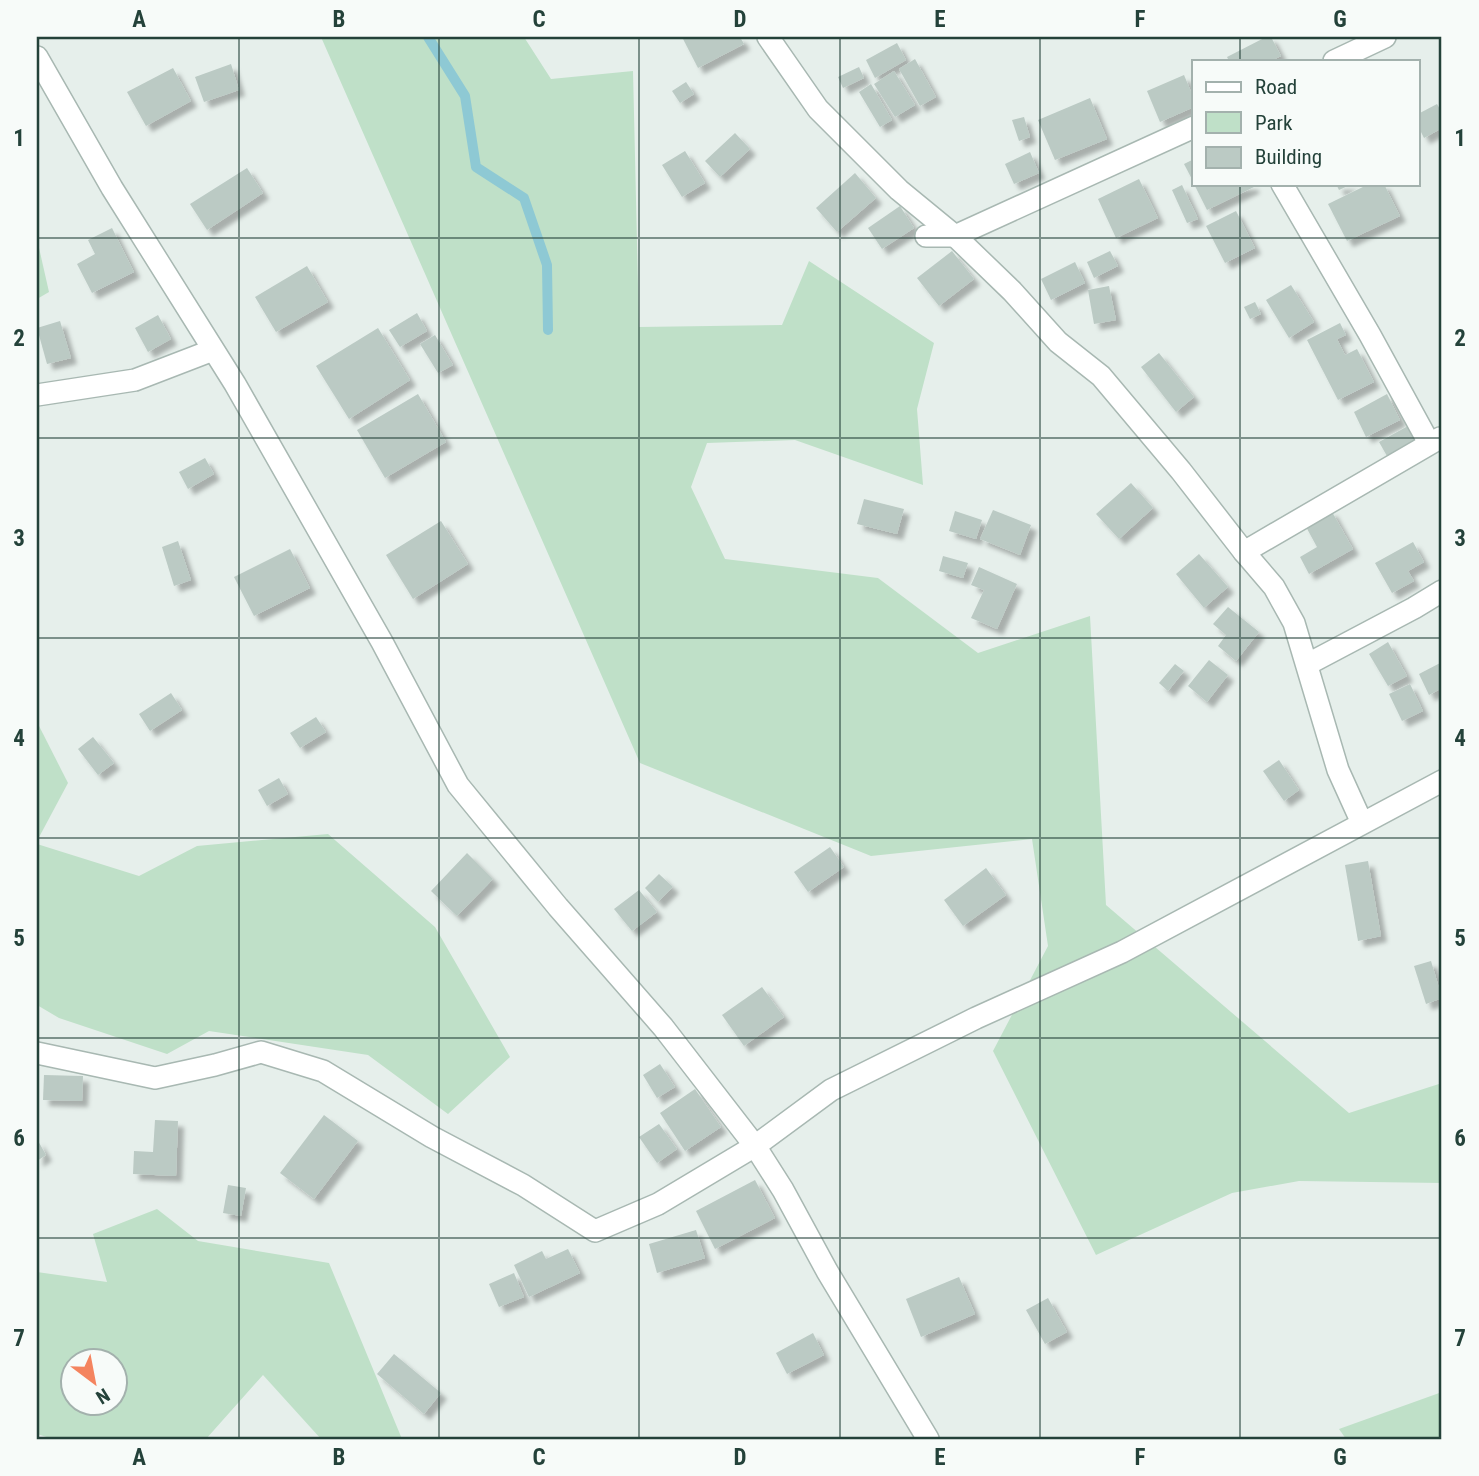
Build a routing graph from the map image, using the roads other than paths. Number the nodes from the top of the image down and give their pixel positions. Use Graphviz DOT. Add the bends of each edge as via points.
graph roads {
  1 [pos="768,37"];
  2 [pos="1385,37"];
  3 [pos="37,57"];
  4 [pos="1336,60"];
  5 [pos="1192,128"];
  6 [pos="1283,186"];
  7 [pos="926,236"];
  8 [pos="955,236"];
  9 [pos="213,350"];
  10 [pos="37,395"];
  11 [pos="1436,440"];
  12 [pos="1244,552"];
  13 [pos="1442,591"];
  14 [pos="1308,664"];
  15 [pos="1442,781"];
  16 [pos="1362,823"];
  17 [pos="37,1053"];
  18 [pos="755,1146"];
  19 [pos="928,1439"];
  1 -- 8 [label="street" via="818,109 899,190"];
  2 -- 4 [label="street"];
  3 -- 9 [label="street"];
  5 -- 8 [label="street"];
  6 -- 11 [label="street"];
  7 -- 8 [label="street"];
  8 -- 12 [label="street" via="1058,342 1101,376"];
  9 -- 10 [label="street" via="135,380"];
  9 -- 18 [label="street" via="382,642 458,785 663,1027"];
  11 -- 12 [label="street"];
  12 -- 14 [label="street" via="1275,587 1294,622"];
  13 -- 14 [label="street"];
  14 -- 16 [label="street" via="1338,770"];
  15 -- 16 [label="street"];
  16 -- 18 [label="street" via="1122,952 831,1090"];
  17 -- 18 [label="street" via="155,1078 261,1052 323,1071 595,1231 658,1204"];
  18 -- 19 [label="street"];
}
